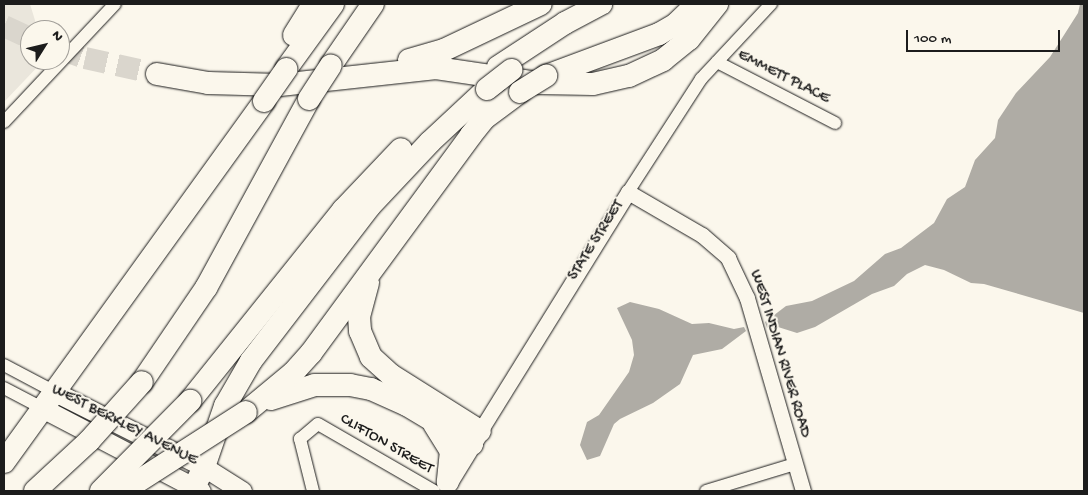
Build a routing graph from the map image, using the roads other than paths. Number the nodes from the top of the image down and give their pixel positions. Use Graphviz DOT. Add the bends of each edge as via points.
graph roads {
  1 [pos="115,4"];
  2 [pos="541,4"];
  3 [pos="697,4"];
  4 [pos="716,4"];
  5 [pos="771,4"];
  6 [pos="598,6"];
  7 [pos="333,19"];
  8 [pos="717,62"];
  9 [pos="370,73"];
  10 [pos="157,74"];
  11 [pos="480,88"];
  12 [pos="4,122"];
  13 [pos="835,123"];
  14 [pos="628,192"];
  15 [pos="376,264"];
  16 [pos="4,365"];
  17 [pos="4,388"];
  18 [pos="50,400"];
  19 [pos="246,412"];
  20 [pos="426,417"];
  21 [pos="476,437"];
  22 [pos="4,462"];
  23 [pos="795,464"];
  24 [pos="204,467"];
  25 [pos="441,488"];
  26 [pos="197,489"];
  27 [pos="36,491"];
  28 [pos="101,491"];
  29 [pos="123,491"];
  30 [pos="242,491"];
  31 [pos="314,491"];
  32 [pos="706,491"];
  33 [pos="802,491"];
  1 -- 12 [label="street"];
  2 -- 9 [label="highway" via="444,50"];
  3 -- 15 [label="highway, bridge" via="676,24 659,34 546,76 485,118"];
  4 -- 9 [label="highway" via="697,31 672,54 641,71 610,82 562,85 436,68"];
  5 -- 8 [label="street, STATE STREET"];
  6 -- 11 [label="highway, bridge"];
  7 -- 18 [label="highway" via="280,70"];
  7 -- 27 [label="highway, bridge" via="325,66 309,99 211,280 178,334 142,382 89,441"];
  8 -- 13 [label="street, EMMETT PLACE"];
  8 -- 14 [label="street, STATE STREET" via="688,97"];
  9 -- 10 [label="highway" via="327,81 256,85 208,83"];
  11 -- 24 [label="highway" via="368,207 268,338 225,406"];
  11 -- 28 [label="highway, bridge" via="412,139 367,183 190,401"];
  14 -- 21 [label="street, STATE STREET"];
  14 -- 23 [label="street, WEST INDIAN RIVER ROAD" via="720,248 735,270"];
  15 -- 19 [label="highway" via="311,353 293,373"];
  15 -- 21 [label="highway" via="359,316 360,331 371,357"];
  16 -- 18 [label="street, WEST BERKLEY AVENUE"];
  17 -- 18 [label="street, WEST BERKLEY AVENUE"];
  18 -- 22 [label="highway"];
  18 -- 24 [label="main road, WEST BERKLEY AVENUE"];
  18 -- 26 [label="main road, WEST BERKLEY AVENUE"];
  19 -- 20 [label="highway" via="296,389 335,384 371,389"];
  19 -- 29 [label="highway, bridge"];
  20 -- 21 [label="highway"];
  20 -- 25 [label="highway" via="449,445 452,462"];
  21 -- 25 [label="main road, STATE STREET"];
  23 -- 32 [label="street"];
  23 -- 33 [label="street, WEST INDIAN RIVER ROAD"];
  24 -- 26 [label="highway"];
  24 -- 30 [label="main road, WEST BERKLEY AVENUE"];
  25 -- 31 [label="street, CLIFTON STREET" via="318,424 300,439"];
}
